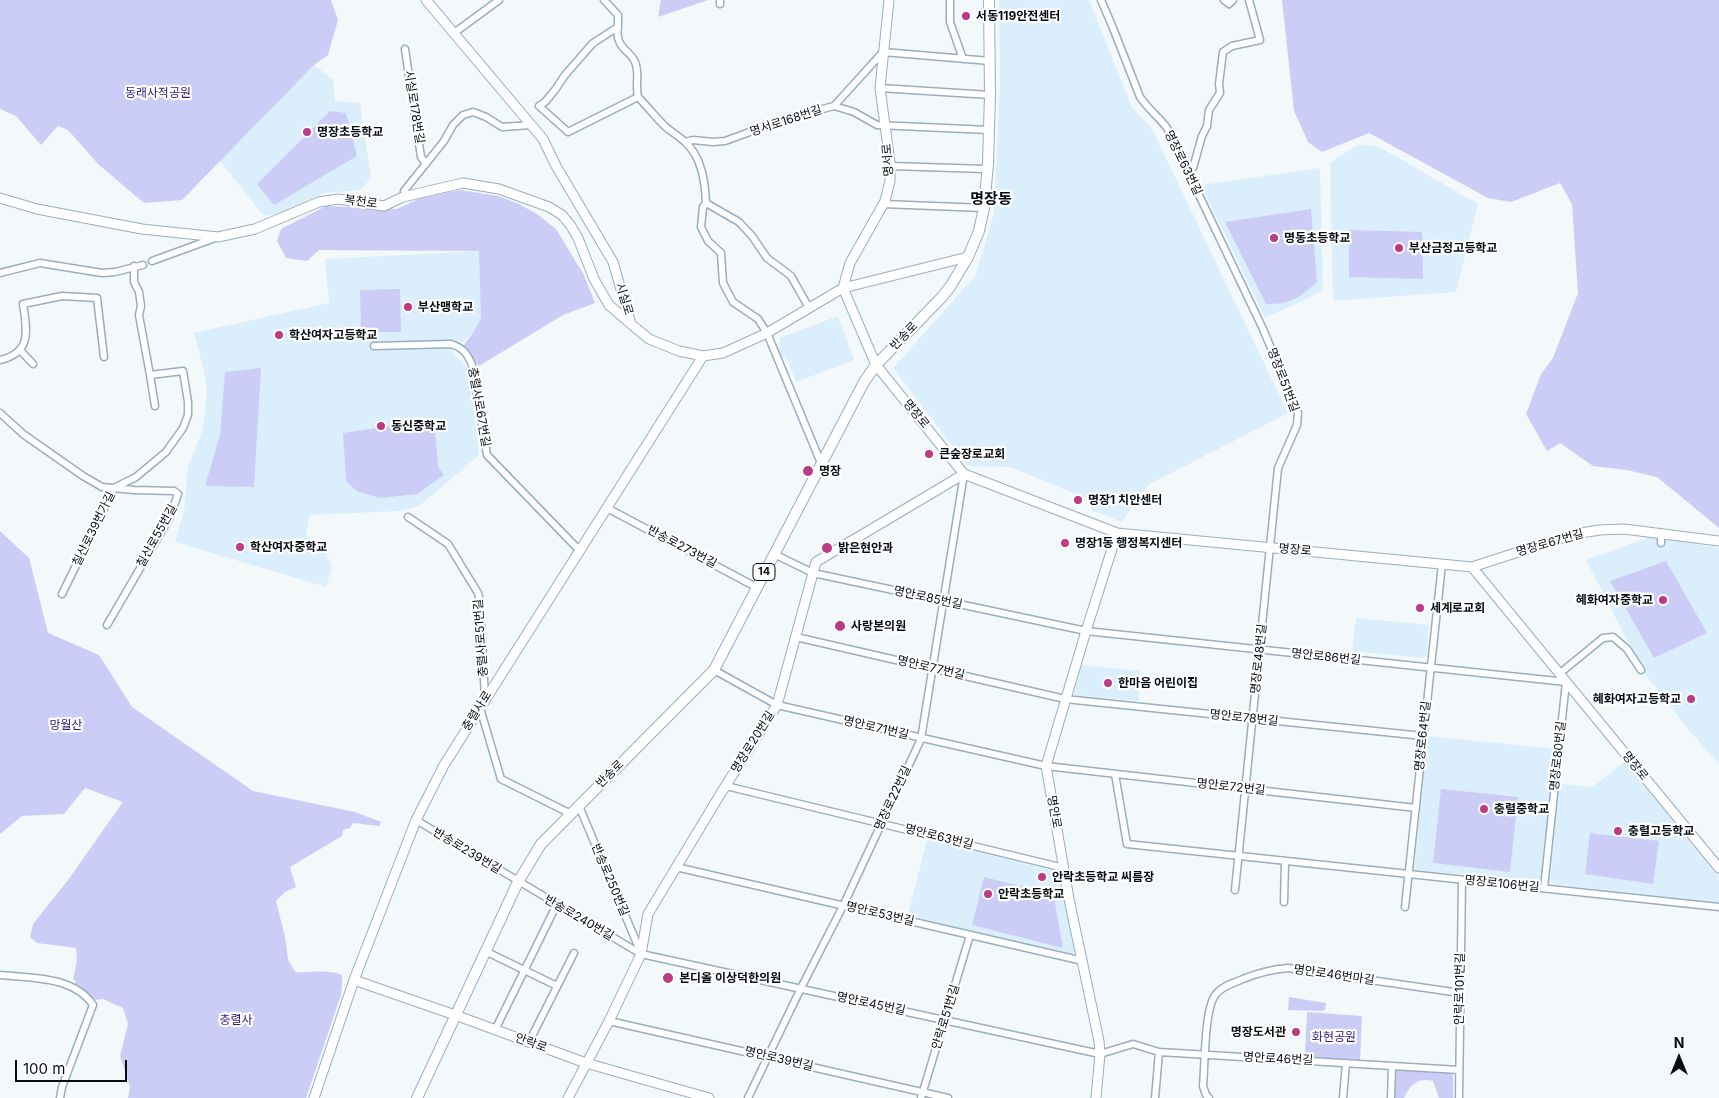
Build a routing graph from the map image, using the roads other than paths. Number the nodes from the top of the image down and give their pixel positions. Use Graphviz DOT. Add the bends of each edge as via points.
graph roads {
  1 [pos="427,0"];
  2 [pos="499,0"];
  3 [pos="604,0"];
  4 [pos="889,0"];
  5 [pos="950,0"];
  6 [pos="989,0"];
  7 [pos="1100,0"];
  8 [pos="1249,0"];
  9 [pos="618,27"];
  10 [pos="454,33"];
  11 [pos="404,49"];
  12 [pos="883,52"];
  13 [pos="963,59"];
  14 [pos="990,61"];
  15 [pos="880,88"];
  16 [pos="990,95"];
  17 [pos="638,97"];
  18 [pos="834,106"];
  19 [pos="531,125"];
  20 [pos="884,126"];
  21 [pos="989,130"];
  22 [pos="685,142"];
  23 [pos="426,164"];
  24 [pos="890,166"];
  25 [pos="987,169"];
  26 [pos="1188,172"];
  27 [pos="406,196"];
  28 [pos="0,198"];
  29 [pos="706,203"];
  30 [pos="883,204"];
  31 [pos="984,208"];
  32 [pos="218,237"];
  33 [pos="968,257"];
  34 [pos="152,261"];
  35 [pos="143,265"];
  36 [pos="134,266"];
  37 [pos="0,273"];
  38 [pos="843,288"];
  39 [pos="809,308"];
  40 [pos="631,324"];
  41 [pos="1263,328"];
  42 [pos="767,333"];
  43 [pos="374,346"];
  44 [pos="20,350"];
  45 [pos="703,356"];
  46 [pos="104,357"];
  47 [pos="0,360"];
  48 [pos="33,364"];
  49 [pos="876,365"];
  50 [pos="150,375"];
  51 [pos="155,406"];
  52 [pos="0,413"];
  53 [pos="821,463"];
  54 [pos="964,474"];
  55 [pos="114,488"];
  56 [pos="607,508"];
  57 [pos="408,517"];
  58 [pos="1118,533"];
  59 [pos="1661,533"];
  60 [pos="1719,541"];
  61 [pos="1661,543"];
  62 [pos="1270,548"];
  63 [pos="580,551"];
  64 [pos="774,554"];
  65 [pos="1442,564"];
  66 [pos="1472,567"];
  67 [pos="813,573"];
  68 [pos="756,587"];
  69 [pos="62,594"];
  70 [pos="944,601"];
  71 [pos="107,625"];
  72 [pos="1086,631"];
  73 [pos="796,637"];
  74 [pos="1260,650"];
  75 [pos="1430,668"];
  76 [pos="933,669"];
  77 [pos="714,670"];
  78 [pos="1641,670"];
  79 [pos="1559,674"];
  80 [pos="1566,682"];
  81 [pos="485,699"];
  82 [pos="1066,699"];
  83 [pos="777,706"];
  84 [pos="480,708"];
  85 [pos="1253,718"];
  86 [pos="1423,736"];
  87 [pos="921,739"];
  88 [pos="1046,766"];
  89 [pos="1115,774"];
  90 [pos="726,786"];
  91 [pos="1246,789"];
  92 [pos="579,806"];
  93 [pos="1416,808"];
  94 [pos="571,814"];
  95 [pos="416,820"];
  96 [pos="881,823"];
  97 [pos="1239,856"];
  98 [pos="1285,861"];
  99 [pos="676,867"];
  100 [pos="1064,868"];
  101 [pos="1719,868"];
  102 [pos="1409,874"];
  103 [pos="1462,880"];
  104 [pos="518,882"];
  105 [pos="1544,888"];
  106 [pos="1235,890"];
  107 [pos="1284,902"];
  108 [pos="557,904"];
  109 [pos="843,906"];
  110 [pos="1405,907"];
  111 [pos="1719,907"];
  112 [pos="970,935"];
  113 [pos="485,951"];
  114 [pos="574,953"];
  115 [pos="641,954"];
  116 [pos="1083,961"];
  117 [pos="524,970"];
  118 [pos="0,975"];
  119 [pos="354,980"];
  120 [pos="557,986"];
  121 [pos="800,988"];
  122 [pos="1460,992"];
  123 [pos="455,1015"];
  124 [pos="609,1020"];
  125 [pos="944,1020"];
  126 [pos="495,1030"];
  127 [pos="529,1042"];
  128 [pos="1159,1052"];
  129 [pos="1100,1054"];
  130 [pos="1206,1055"];
  131 [pos="768,1057"];
  132 [pos="1346,1063"];
  133 [pos="586,1064"];
  134 [pos="1392,1066"];
  135 [pos="1459,1070"];
  136 [pos="922,1095"];
  137 [pos="60,1098"];
  138 [pos="314,1098"];
  139 [pos="417,1098"];
  140 [pos="568,1098"];
  141 [pos="709,1098"];
  142 [pos="748,1098"];
  143 [pos="948,1098"];
  144 [pos="1096,1098"];
  145 [pos="1155,1098"];
  146 [pos="1209,1098"];
  147 [pos="1344,1098"];
  148 [pos="1391,1098"];
  149 [pos="1459,1098"];
  1 -- 10 [label="main road, 시실로"];
  2 -- 10 [label="street"];
  3 -- 9 [label="street" via="618,15"];
  4 -- 12 [label="main road, 명서로"];
  5 -- 13 [label="street" via="950,22"];
  6 -- 14 [label="main road, 반송로 / 14"];
  7 -- 26 [label="street, 명장로63번길" via="1140,97 1167,128"];
  8 -- 26 [label="street" via="1260,40 1232,46 1224,52 1220,93 1209,110 1193,168"];
  9 -- 17 [label="street" via="620,43 635,61"];
  9 -- 17 [label="street" via="593,43 539,106 568,132"];
  10 -- 19 [label="main road, 시실로"];
  11 -- 23 [label="street, 시실로178번길" via="421,157"];
  12 -- 13 [label="street"];
  12 -- 15 [label="main road, 명서로"];
  12 -- 18 [label="street"];
  13 -- 14 [label="street"];
  14 -- 16 [label="main road, 반송로 / 14"];
  15 -- 16 [label="street"];
  15 -- 20 [label="main road, 명서로"];
  16 -- 21 [label="main road, 반송로 / 14"];
  17 -- 22 [label="street"];
  18 -- 20 [label="street, 명서로168번길"];
  18 -- 22 [label="street, 명서로168번길" via="725,140"];
  19 -- 23 [label="street, 시실로178번길" via="502,127 473,112 463,115"];
  19 -- 40 [label="main road, 시실로" via="543,139 613,262"];
  20 -- 21 [label="street"];
  20 -- 24 [label="main road, 명서로"];
  21 -- 25 [label="main road, 반송로 / 14"];
  22 -- 29 [label="street" via="703,173"];
  23 -- 27 [label="street, 시실로178번길" via="404,192"];
  24 -- 25 [label="street"];
  24 -- 30 [label="main road, 명서로" via="890,181"];
  25 -- 31 [label="main road, 반송로 / 14"];
  26 -- 41 [label="street, 명장로63번길"];
  27 -- 32 [label="main road, 복천로" via="384,206 338,199 319,202 255,229"];
  27 -- 40 [label="main road, 복천로" via="464,183 499,189 549,207 571,226 609,305"];
  28 -- 32 [label="main road, 복천로" via="37,209 142,229"];
  29 -- 39 [label="street" via="739,222 767,258 790,276"];
  29 -- 42 [label="street" via="701,227 708,241 721,253 723,283 733,302 758,319"];
  30 -- 31 [label="street"];
  30 -- 38 [label="main road, 명서로" via="850,263"];
  31 -- 33 [label="main road, 반송로 / 14"];
  32 -- 34 [label="street"];
  33 -- 38 [label="main road, 시실로"];
  33 -- 49 [label="main road, 반송로 / 14" via="941,298"];
  35 -- 36 [label="street"];
  36 -- 37 [label="street" via="102,273 40,263"];
  36 -- 50 [label="street"];
  38 -- 39 [label="main road, 시실로"];
  38 -- 49 [label="main road, 명장로"];
  39 -- 42 [label="main road, 시실로"];
  40 -- 45 [label="main road, 시실로" via="649,339"];
  41 -- 62 [label="street, 명장로51번길" via="1298,413 1297,425 1278,468"];
  42 -- 45 [label="main road, 시실로" via="723,353"];
  42 -- 53 [label="street"];
  43 -- 63 [label="street, 충렬사로67번길" via="451,344 466,352 472,364 487,455"];
  44 -- 46 [label="street" via="27,328 23,304 62,296 90,296 97,298"];
  44 -- 47 [label="street"];
  44 -- 48 [label="street"];
  45 -- 56 [label="main road, 충렬사로"];
  49 -- 53 [label="main road, 반송로 / 14"];
  49 -- 54 [label="main road, 명장로"];
  50 -- 51 [label="street"];
  50 -- 55 [label="street, 칠산로39번가길" via="183,371 188,415 166,452 136,477"];
  52 -- 55 [label="street, 칠산로55번길" via="23,434 83,476 102,487"];
  53 -- 64 [label="main road, 반송로 / 14"];
  54 -- 58 [label="main road, 명장로"];
  54 -- 67 [label="main road, 명장로20번길" via="816,562"];
  54 -- 70 [label="street, 명장로22번길"];
  55 -- 69 [label="street, 칠산로39번가길"];
  55 -- 71 [label="street, 칠산로55번길" via="174,491 178,498"];
  56 -- 63 [label="main road, 충렬사로"];
  56 -- 68 [label="street, 반송로273번길"];
  57 -- 81 [label="street, 충렬사로51번길" via="448,544 478,593"];
  58 -- 62 [label="main road, 명장로"];
  58 -- 72 [label="main road, 명안로"];
  59 -- 60 [label="main road, 명장로67번길"];
  59 -- 61 [label="street"];
  59 -- 66 [label="main road, 명장로67번길" via="1624,529 1574,534"];
  62 -- 65 [label="main road, 명장로"];
  62 -- 74 [label="street, 명장로48번길"];
  63 -- 81 [label="main road, 충렬사로"];
  64 -- 67 [label="street, 명안로85번길"];
  64 -- 68 [label="main road, 반송로 / 14"];
  65 -- 66 [label="main road, 명장로"];
  65 -- 75 [label="street, 명장로64번길"];
  66 -- 79 [label="main road, 명장로"];
  67 -- 70 [label="street, 명안로85번길"];
  67 -- 73 [label="main road, 명장로20번길"];
  68 -- 77 [label="main road, 반송로 / 14"];
  70 -- 72 [label="street, 명안로85번길"];
  70 -- 76 [label="street, 명장로22번길"];
  72 -- 74 [label="street, 명안로86번길"];
  72 -- 82 [label="main road, 명안로"];
  73 -- 76 [label="street, 명안로77번길"];
  73 -- 83 [label="main road, 명장로20번길"];
  74 -- 75 [label="street, 명안로86번길"];
  74 -- 85 [label="street, 명장로48번길"];
  75 -- 80 [label="street, 명안로86번길"];
  75 -- 86 [label="street, 명장로64번길"];
  76 -- 82 [label="street, 명안로77번길"];
  76 -- 87 [label="street, 명장로22번길"];
  77 -- 83 [label="street, 명안로71번길"];
  77 -- 92 [label="main road, 반송로 / 14"];
  78 -- 79 [label="street" via="1627,649 1613,637 1603,638"];
  79 -- 80 [label="main road, 명장로"];
  80 -- 101 [label="main road, 명장로"];
  80 -- 105 [label="street, 명장로80번길"];
  81 -- 84 [label="main road, 충렬사로"];
  82 -- 85 [label="street, 명안로78번길"];
  82 -- 88 [label="main road, 명안로"];
  83 -- 87 [label="street, 명안로71번길"];
  83 -- 90 [label="main road, 명장로20번길"];
  84 -- 94 [label="street" via="501,779"];
  84 -- 95 [label="main road, 충렬사로" via="444,765"];
  85 -- 86 [label="street, 명안로78번길"];
  85 -- 91 [label="street, 명장로48번길"];
  86 -- 93 [label="street, 명장로64번길"];
  87 -- 88 [label="street, 명안로71번길"];
  87 -- 96 [label="street, 명장로22번길"];
  88 -- 89 [label="street, 명안로72번길"];
  88 -- 100 [label="main road, 명안로"];
  89 -- 91 [label="street, 명안로72번길"];
  89 -- 97 [label="street, 명장로106번길" via="1127,844"];
  90 -- 96 [label="street, 명안로63번길"];
  90 -- 99 [label="main road, 명장로20번길"];
  91 -- 93 [label="street, 명안로72번길"];
  91 -- 97 [label="street, 명장로48번길"];
  92 -- 94 [label="main road, 반송로 / 14"];
  92 -- 115 [label="street, 반송로250번길"];
  93 -- 102 [label="street, 명장로64번길"];
  94 -- 104 [label="main road, 반송로 / 14" via="541,844"];
  95 -- 104 [label="street, 반송로239번길"];
  95 -- 119 [label="main road, 충렬사로"];
  96 -- 100 [label="street, 명안로63번길"];
  96 -- 109 [label="street, 명장로22번길"];
  97 -- 98 [label="street, 명장로106번길"];
  97 -- 106 [label="street, 명장로48번길"];
  98 -- 102 [label="street, 명장로106번길"];
  98 -- 107 [label="street"];
  99 -- 109 [label="street, 명안로53번길"];
  99 -- 115 [label="main road, 명장로20번길" via="648,914"];
  100 -- 116 [label="main road, 명안로"];
  102 -- 103 [label="street, 명장로106번길"];
  102 -- 110 [label="street, 명장로64번길"];
  103 -- 105 [label="street, 명장로106번길"];
  103 -- 122 [label="street, 안락로101번길"];
  104 -- 108 [label="street, 반송로240번길"];
  104 -- 113 [label="main road, 반송로 / 14"];
  105 -- 111 [label="street, 명장로106번길"];
  108 -- 115 [label="street, 반송로240번길"];
  108 -- 117 [label="street"];
  109 -- 112 [label="street, 명안로53번길"];
  109 -- 121 [label="street, 명장로22번길"];
  112 -- 116 [label="street, 명안로53번길"];
  112 -- 125 [label="street, 안락로51번길"];
  113 -- 117 [label="street"];
  113 -- 123 [label="main road, 반송로 / 14"];
  114 -- 120 [label="street"];
  115 -- 121 [label="street, 명안로45번길"];
  115 -- 124 [label="main road, 명장로20번길"];
  116 -- 129 [label="main road, 명안로"];
  117 -- 120 [label="street"];
  117 -- 126 [label="street"];
  118 -- 137 [label="street" via="61,983 76,988 93,1005"];
  119 -- 123 [label="main road, 안락로"];
  119 -- 138 [label="main road, 충렬사로"];
  120 -- 127 [label="street"];
  121 -- 125 [label="street, 명안로45번길"];
  121 -- 131 [label="street, 명장로22번길"];
  122 -- 130 [label="street, 명안로46번마길" via="1288,968 1268,971 1228,985 1216,994 1209,1007"];
  122 -- 135 [label="street, 안락로101번길"];
  123 -- 126 [label="main road, 안락로"];
  123 -- 139 [label="main road, 반송로 / 14"];
  124 -- 131 [label="street, 명안로39번길"];
  124 -- 133 [label="main road, 명장로20번길"];
  125 -- 129 [label="street, 명안로45번길"];
  125 -- 136 [label="street, 안락로51번길"];
  126 -- 127 [label="main road, 안락로"];
  127 -- 133 [label="main road, 안락로"];
  128 -- 129 [label="street, 명안로46번길" via="1133,1044"];
  128 -- 130 [label="street, 명안로46번길"];
  128 -- 145 [label="street"];
  129 -- 144 [label="main road, 명안로"];
  130 -- 132 [label="street, 명안로46번길"];
  130 -- 146 [label="street, 명안로46번마길" via="1203,1086"];
  131 -- 136 [label="street, 명안로39번길"];
  131 -- 142 [label="street, 명장로22번길"];
  132 -- 134 [label="street, 명안로46번길"];
  132 -- 147 [label="street"];
  133 -- 140 [label="main road, 명장로20번길"];
  133 -- 141 [label="main road, 안락로"];
  134 -- 135 [label="street, 명안로46번길"];
  134 -- 148 [label="street"];
  135 -- 149 [label="street, 안락로101번길"];
  136 -- 143 [label="street, 명안로39번길"];
}
